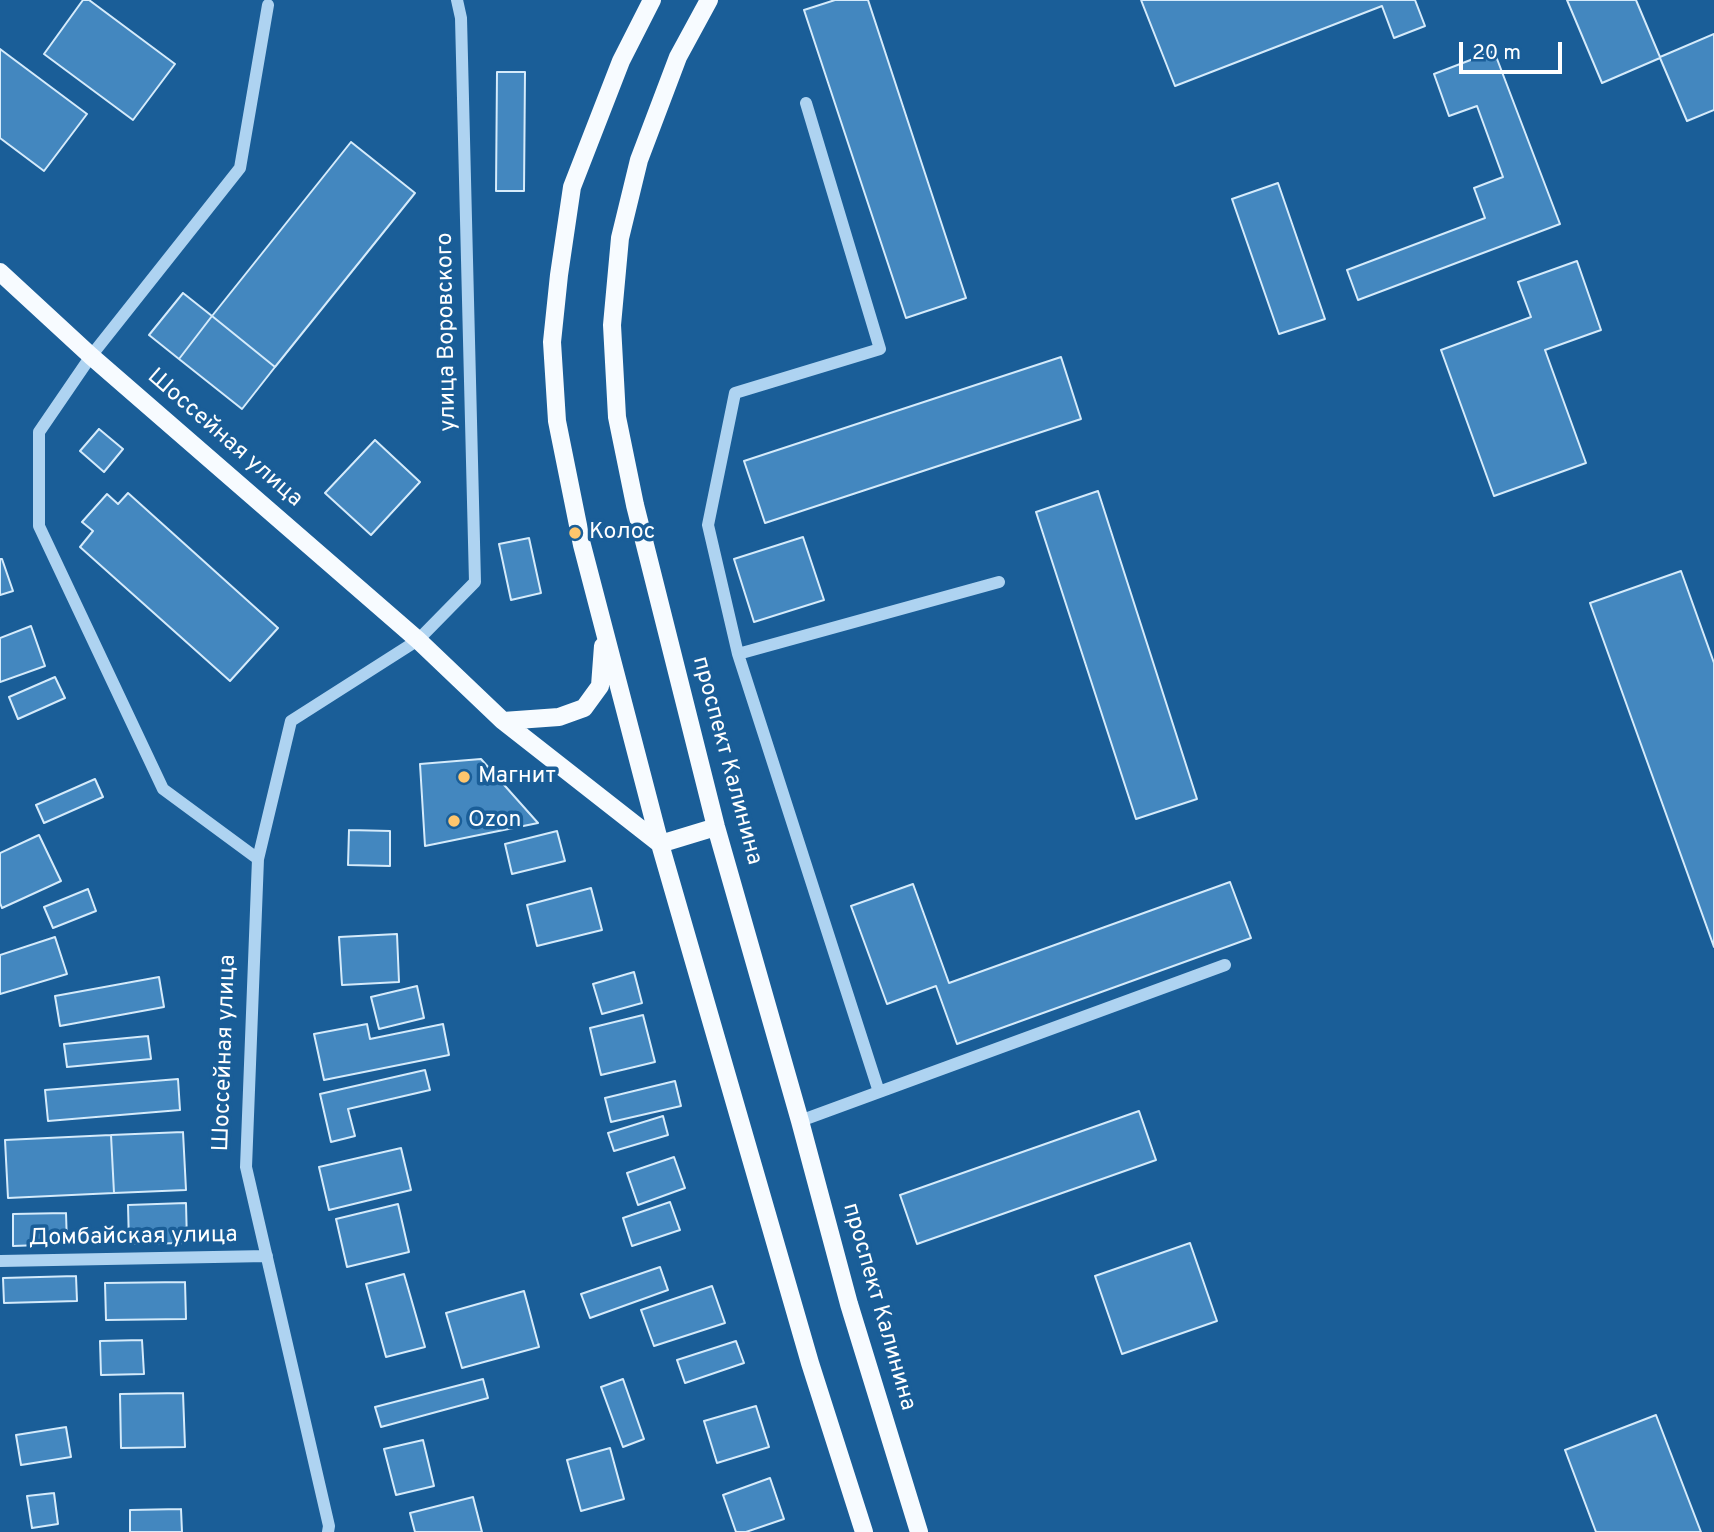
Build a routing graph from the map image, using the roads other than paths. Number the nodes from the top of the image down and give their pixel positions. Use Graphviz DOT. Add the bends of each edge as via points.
graph roads {
  1 [pos="457,0"];
  2 [pos="652,0"];
  3 [pos="709,0"];
  4 [pos="268,5"];
  5 [pos="806,103"];
  6 [pos="0,272"];
  7 [pos="91,356"];
  8 [pos="999,582"];
  9 [pos="604,629"];
  10 [pos="418,640"];
  11 [pos="738,654"];
  12 [pos="503,721"];
  13 [pos="716,827"];
  14 [pos="660,844"];
  15 [pos="258,859"];
  16 [pos="1225,965"];
  17 [pos="879,1092"];
  18 [pos="800,1121"];
  19 [pos="267,1256"];
  20 [pos="0,1261"];
  21 [pos="328,1532"];
  22 [pos="864,1532"];
  23 [pos="919,1532"];
  1 -- 10 [label="street, улица Воровского" via="475,582"];
  2 -- 9 [label="main road" via="621,61 572,187 552,342 557,421"];
  3 -- 13 [label="main road, проспект Калинина" via="678,57 639,160 620,238 611,325 617,417 635,505"];
  4 -- 7 [label="street" via="240,168"];
  5 -- 11 [label="street" via="880,349 734,393 708,525"];
  6 -- 7 [label="main road, Шоссейная улица"];
  7 -- 10 [label="main road, Шоссейная улица"];
  7 -- 15 [label="street" via="39,432 39,526 163,789"];
  8 -- 11 [label="street"];
  9 -- 12 [label="main road" via="600,686 584,708 559,717"];
  9 -- 14 [label="main road"];
  10 -- 12 [label="main road, Шоссейная улица"];
  10 -- 15 [label="street, Шоссейная улица" via="291,721"];
  11 -- 17 [label="street"];
  12 -- 14 [label="main road, Шоссейная улица"];
  13 -- 14 [label="main road"];
  13 -- 18 [label="main road, проспект Калинина"];
  14 -- 22 [label="main road" via="810,1363"];
  15 -- 19 [label="street, Шоссейная улица" via="246,1167"];
  16 -- 17 [label="street"];
  17 -- 18 [label="street"];
  18 -- 23 [label="main road, проспект Калинина" via="849,1304"];
  19 -- 20 [label="street, Домбайская улица"];
  19 -- 21 [label="street, Шоссейная улица"];
}
